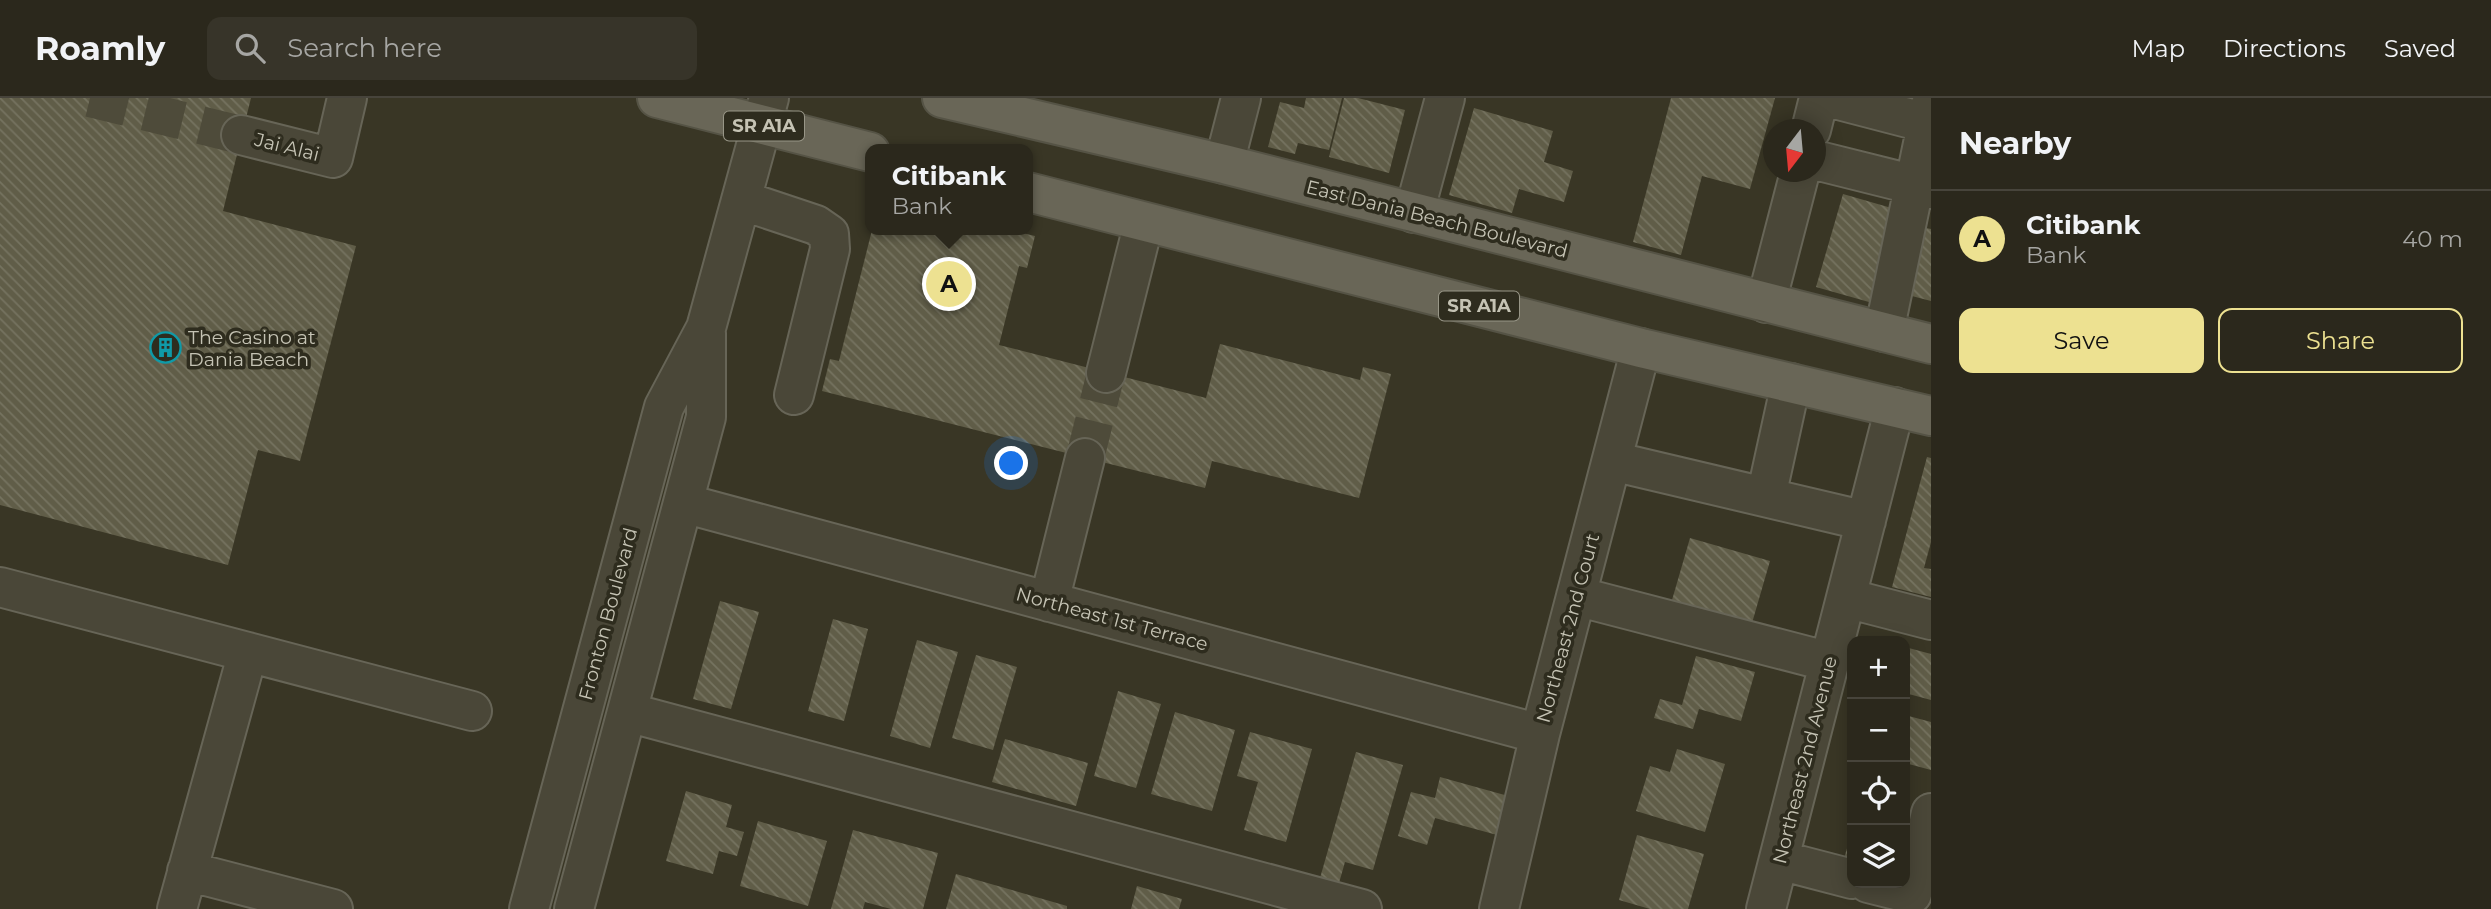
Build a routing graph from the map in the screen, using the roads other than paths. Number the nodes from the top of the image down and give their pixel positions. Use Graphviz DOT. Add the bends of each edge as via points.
graph roads {
  1 [pos="347,98"];
  2 [pos="657,98"];
  3 [pos="942,98"];
  4 [pos="1241,98"];
  5 [pos="1445,98"];
  6 [pos="1819,98"];
  7 [pos="1831,98"];
  8 [pos="765,111"];
  9 [pos="1929,117"];
  10 [pos="1814,119"];
  11 [pos="241,135"];
  12 [pos="865,150"];
  13 [pos="1826,163"];
  14 [pos="1224,164"];
  15 [pos="1797,182"];
  16 [pos="1922,187"];
  17 [pos="1033,193"];
  18 [pos="741,200"];
  19 [pos="1414,213"];
  20 [pos="1144,222"];
  21 [pos="1766,303"];
  22 [pos="706,328"];
  23 [pos="1884,332"];
  24 [pos="1931,344"];
  25 [pos="1642,348"];
  26 [pos="1106,373"];
  27 [pos="1791,383"];
  28 [pos="794,395"];
  29 [pos="1913,412"];
  30 [pos="1085,458"];
  31 [pos="1612,461"];
  32 [pos="1766,497"];
  33 [pos="683,503"];
  34 [pos="1866,521"];
  35 [pos="0,587"];
  36 [pos="1576,596"];
  37 [pos="1846,598"];
  38 [pos="1049,602"];
  39 [pos="1931,620"];
  40 [pos="248,652"];
  41 [pos="1830,662"];
  42 [pos="472,711"];
  43 [pos="626,712"];
  44 [pos="1541,734"];
  45 [pos="1931,813"];
  46 [pos="1779,860"];
  47 [pos="187,871"];
  48 [pos="1847,878"];
  49 [pos="1888,888"];
  50 [pos="526,903"];
  51 [pos="177,909"];
  52 [pos="333,909"];
  53 [pos="574,909"];
  54 [pos="1362,909"];
  55 [pos="1499,909"];
  56 [pos="1766,909"];
  1 -- 11 [label="street, Jai Alai" via="333,158"];
  2 -- 8 [label="main road, SR A1A"];
  3 -- 14 [label="main road, East Dania Beach Boulevard"];
  4 -- 14 [label="street"];
  5 -- 19 [label="street"];
  6 -- 10 [label="street"];
  7 -- 9 [label="street"];
  8 -- 12 [label="main road, SR A1A"];
  8 -- 18 [label="street, Fronton Boulevard"];
  9 -- 16 [label="street"];
  13 -- 16 [label="street"];
  14 -- 19 [label="main road, East Dania Beach Boulevard"];
  15 -- 21 [label="street"];
  16 -- 23 [label="street"];
  17 -- 20 [label="main road, SR A1A"];
  18 -- 22 [label="street, Fronton Boulevard"];
  18 -- 28 [label="street" via="816,225 828,234 830,249"];
  19 -- 21 [label="main road, East Dania Beach Boulevard"];
  20 -- 25 [label="main road, SR A1A"];
  20 -- 26 [label="street"];
  21 -- 23 [label="main road, East Dania Beach Boulevard"];
  22 -- 33 [label="street, Fronton Boulevard" via="706,417"];
  22 -- 50 [label="street, Fronton Boulevard" via="664,407"];
  23 -- 24 [label="main road, East Dania Beach Boulevard"];
  25 -- 27 [label="main road, SR A1A"];
  25 -- 31 [label="street, Northeast 2nd Court"];
  27 -- 29 [label="main road, SR A1A"];
  27 -- 32 [label="street"];
  29 -- 34 [label="street, Northeast 2nd Avenue"];
  30 -- 38 [label="street"];
  31 -- 32 [label="street"];
  31 -- 36 [label="street, Northeast 2nd Court"];
  32 -- 34 [label="street"];
  33 -- 38 [label="street, Northeast 1st Terrace"];
  33 -- 43 [label="street, Fronton Boulevard"];
  34 -- 37 [label="street, Northeast 2nd Avenue"];
  35 -- 40 [label="street"];
  36 -- 41 [label="street"];
  36 -- 44 [label="street, Northeast 2nd Court"];
  37 -- 39 [label="street"];
  37 -- 41 [label="street, Northeast 2nd Avenue"];
  38 -- 44 [label="street, Northeast 1st Terrace"];
  40 -- 42 [label="street"];
  40 -- 47 [label="street"];
  41 -- 46 [label="street, Northeast 2nd Avenue"];
  43 -- 53 [label="street, Fronton Boulevard"];
  43 -- 54 [label="street"];
  44 -- 55 [label="street, Northeast 2nd Court"];
  45 -- 49 [label="street" via="1912,894"];
  46 -- 48 [label="street"];
  46 -- 56 [label="street, Northeast 2nd Avenue"];
  47 -- 51 [label="street"];
  47 -- 52 [label="street"];
}
